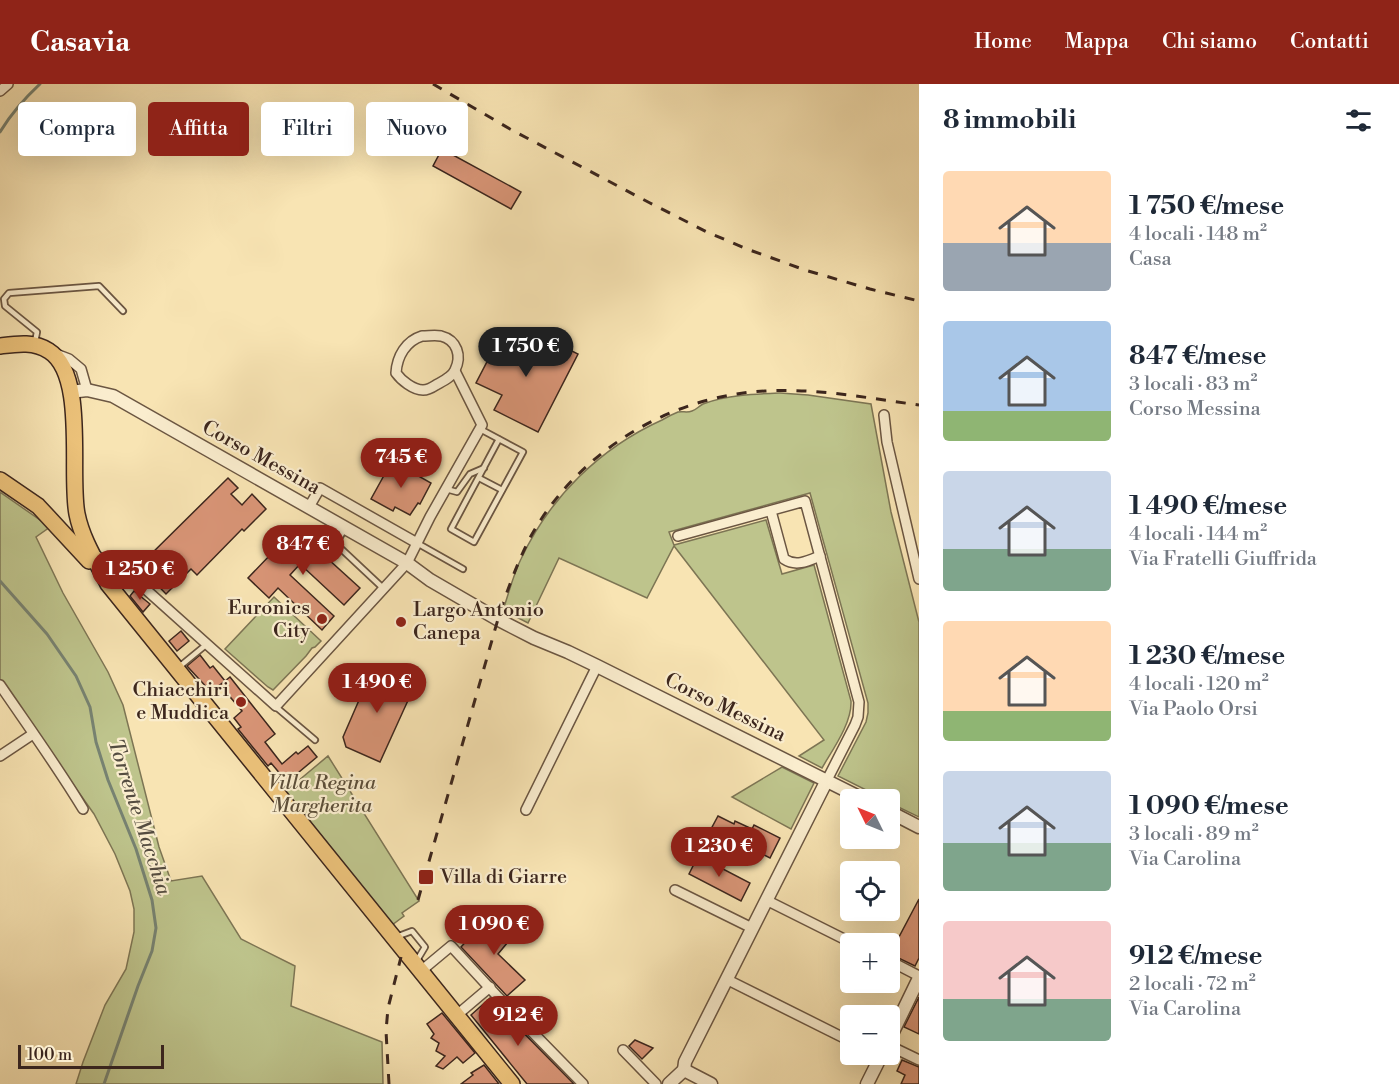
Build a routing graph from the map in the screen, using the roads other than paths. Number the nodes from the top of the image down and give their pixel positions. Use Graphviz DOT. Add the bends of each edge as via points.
graph roads {
  1 [pos="8,84"];
  2 [pos="0,91"];
  3 [pos="123,310"];
  4 [pos="0,346"];
  5 [pos="42,348"];
  6 [pos="455,371"];
  7 [pos="87,390"];
  8 [pos="70,392"];
  9 [pos="884,415"];
  10 [pos="480,429"];
  11 [pos="499,439"];
  12 [pos="484,468"];
  13 [pos="478,477"];
  14 [pos="0,480"];
  15 [pos="446,489"];
  16 [pos="502,490"];
  17 [pos="38,506"];
  18 [pos="309,507"];
  19 [pos="771,511"];
  20 [pos="77,514"];
  21 [pos="346,528"];
  22 [pos="678,536"];
  23 [pos="417,543"];
  24 [pos="90,551"];
  25 [pos="820,556"];
  26 [pos="410,566"];
  27 [pos="463,569"];
  28 [pos="919,579"];
  29 [pos="108,584"];
  30 [pos="384,589"];
  31 [pos="207,644"];
  32 [pos="597,666"];
  33 [pos="177,669"];
  34 [pos="0,685"];
  35 [pos="276,706"];
  36 [pos="33,734"];
  37 [pos="315,740"];
  38 [pos="0,756"];
  39 [pos="826,780"];
  40 [pos="844,789"];
  41 [pos="83,809"];
  42 [pos="526,810"];
  43 [pos="900,817"];
  44 [pos="919,827"];
  45 [pos="675,890"];
  46 [pos="766,900"];
  47 [pos="752,928"];
  48 [pos="840,937"];
  49 [pos="900,967"];
  50 [pos="418,968"];
  51 [pos="919,977"];
  52 [pos="726,979"];
  53 [pos="490,987"];
  54 [pos="457,1015"];
  55 [pos="900,1017"];
  56 [pos="840,1036"];
  57 [pos="623,1050"];
  58 [pos="900,1051"];
  59 [pos="919,1060"];
  60 [pos="876,1065"];
  61 [pos="684,1070"];
  62 [pos="512,1084"];
  63 [pos="583,1084"];
  64 [pos="656,1084"];
  65 [pos="669,1084"];
  66 [pos="711,1084"];
  67 [pos="867,1084"];
  1 -- 2 [label="street"];
  3 -- 5 [label="lane" via="99,286 9,293 4,299 5,306 37,332"];
  4 -- 5 [label="main road"];
  5 -- 7 [label="street" via="69,359 81,369"];
  5 -- 8 [label="main road" via="59,362"];
  6 -- 6 [label="street" via="459,355 456,346 439,336 415,339 396,364 401,379 423,390"];
  6 -- 10 [label="street" via="482,425"];
  7 -- 8 [label="street"];
  7 -- 18 [label="street, Corso Messina" via="113,396"];
  8 -- 20 [label="main road"];
  9 -- 28 [label="street"];
  10 -- 11 [label="lane"];
  10 -- 15 [label="street"];
  11 -- 12 [label="lane"];
  11 -- 16 [label="lane" via="523,452"];
  12 -- 13 [label="lane"];
  12 -- 15 [label="lane" via="470,474 457,492"];
  13 -- 16 [label="lane"];
  13 -- 16 [label="lane" via="451,530 474,542"];
  14 -- 17 [label="main road"];
  15 -- 23 [label="street"];
  17 -- 20 [label="main road" via="66,523"];
  17 -- 29 [label="main road"];
  18 -- 21 [label="street, Corso Messina"];
  18 -- 23 [label="street" via="320,488"];
  19 -- 22 [label="street"];
  19 -- 25 [label="street" via="784,559 795,564"];
  19 -- 25 [label="street" via="806,501"];
  20 -- 24 [label="main road"];
  21 -- 26 [label="street, Corso Messina"];
  21 -- 30 [label="lane" via="336,544"];
  23 -- 26 [label="street"];
  23 -- 27 [label="lane"];
  24 -- 29 [label="main road"];
  24 -- 31 [label="street" via="142,586"];
  25 -- 39 [label="street" via="859,702 855,725"];
  26 -- 30 [label="street"];
  26 -- 32 [label="street, Corso Messina" via="499,620"];
  29 -- 33 [label="main road"];
  30 -- 35 [label="street"];
  31 -- 33 [label="lane"];
  31 -- 35 [label="street"];
  32 -- 39 [label="street, Corso Messina"];
  32 -- 42 [label="street"];
  33 -- 50 [label="main road"];
  34 -- 36 [label="street"];
  35 -- 37 [label="lane"];
  36 -- 38 [label="street"];
  36 -- 41 [label="street"];
  39 -- 40 [label="street, Corso Messina"];
  39 -- 46 [label="street"];
  43 -- 44 [label="street"];
  45 -- 47 [label="street"];
  46 -- 47 [label="street"];
  46 -- 48 [label="street"];
  47 -- 52 [label="street"];
  49 -- 51 [label="street"];
  50 -- 53 [label="street" via="451,946"];
  50 -- 54 [label="main road"];
  51 -- 55 [label="street"];
  52 -- 56 [label="street"];
  52 -- 61 [label="street"];
  53 -- 54 [label="street"];
  53 -- 63 [label="street"];
  54 -- 62 [label="main road"];
  57 -- 64 [label="street"];
  58 -- 59 [label="street"];
  60 -- 67 [label="street"];
  61 -- 65 [label="street"];
  61 -- 66 [label="street"];
}
